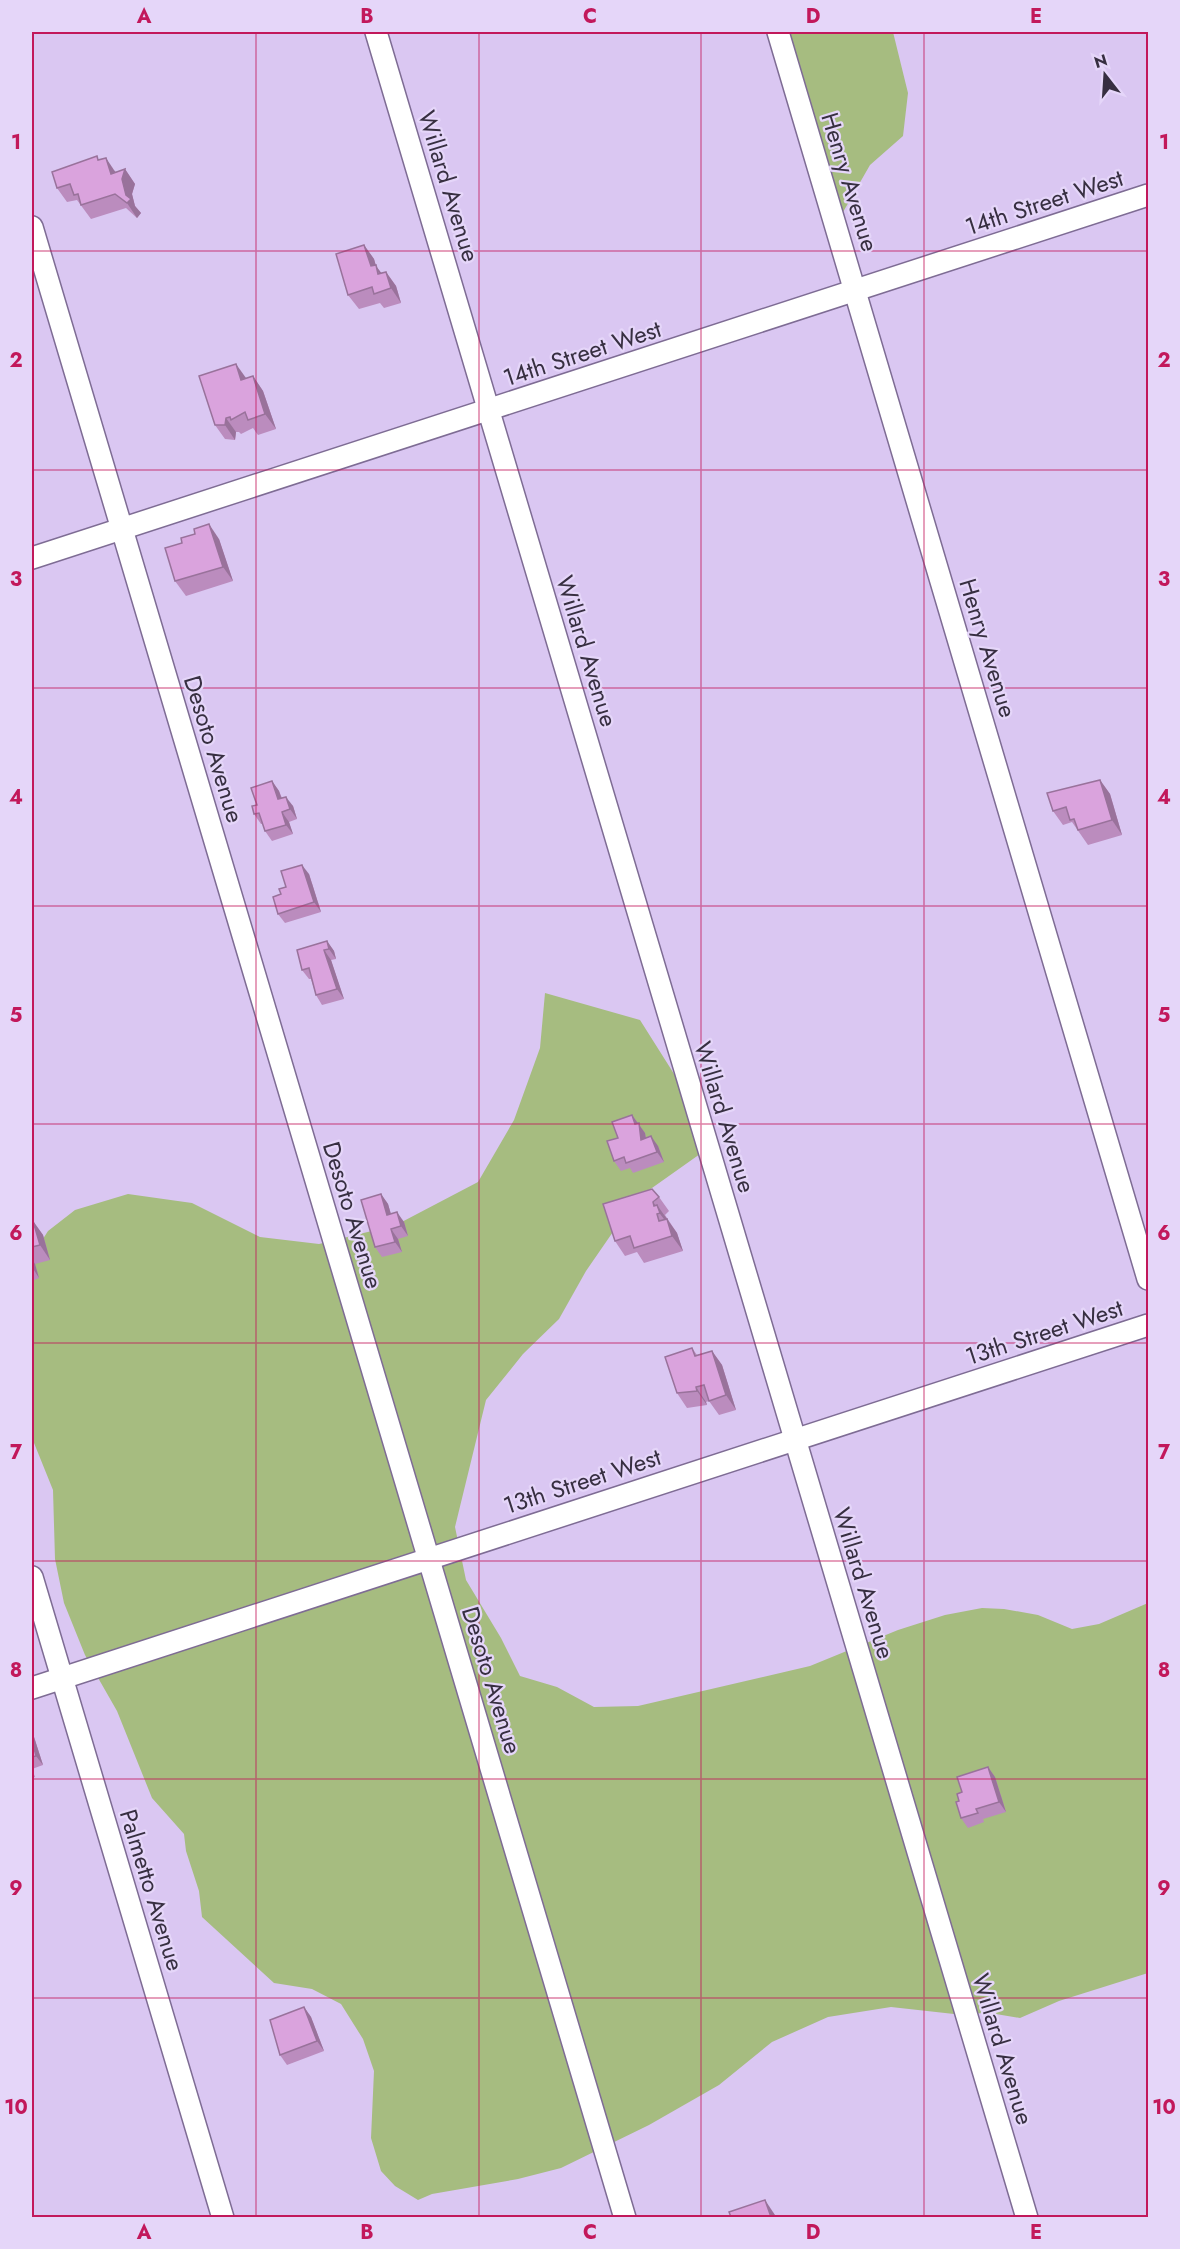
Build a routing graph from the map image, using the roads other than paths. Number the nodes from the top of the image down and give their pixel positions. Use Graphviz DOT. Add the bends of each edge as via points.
graph roads {
  1 [pos="376,32"];
  2 [pos="778,32"];
  3 [pos="1149,195"];
  4 [pos="32,227"];
  5 [pos="855,290"];
  6 [pos="490,410"];
  7 [pos="122,529"];
  8 [pos="32,558"];
  9 [pos="1149,1280"];
  10 [pos="1149,1325"];
  11 [pos="794,1439"];
  12 [pos="429,1558"];
  13 [pos="32,1577"];
  14 [pos="62,1678"];
  15 [pos="32,1688"];
  16 [pos="223,2217"];
  17 [pos="625,2217"];
  18 [pos="1027,2217"];
  1 -- 6 [label="street, Willard Avenue"];
  2 -- 5 [label="street, Henry Avenue"];
  3 -- 5 [label="street, 14th Street West"];
  4 -- 7 [label="street, Desoto Avenue"];
  5 -- 6 [label="street, 14th Street West"];
  5 -- 9 [label="street, Henry Avenue"];
  6 -- 7 [label="street, 14th Street West"];
  6 -- 11 [label="street, Willard Avenue"];
  7 -- 8 [label="street, 14th Street West"];
  7 -- 12 [label="street, Desoto Avenue"];
  10 -- 11 [label="street, 13th Street West"];
  11 -- 12 [label="street, 13th Street West"];
  11 -- 18 [label="street, Willard Avenue"];
  12 -- 14 [label="street, 13th Street West"];
  12 -- 17 [label="street, Desoto Avenue"];
  13 -- 14 [label="street, Palmetto Avenue"];
  14 -- 15 [label="street, 13th Street West"];
  14 -- 16 [label="street, Palmetto Avenue"];
}
